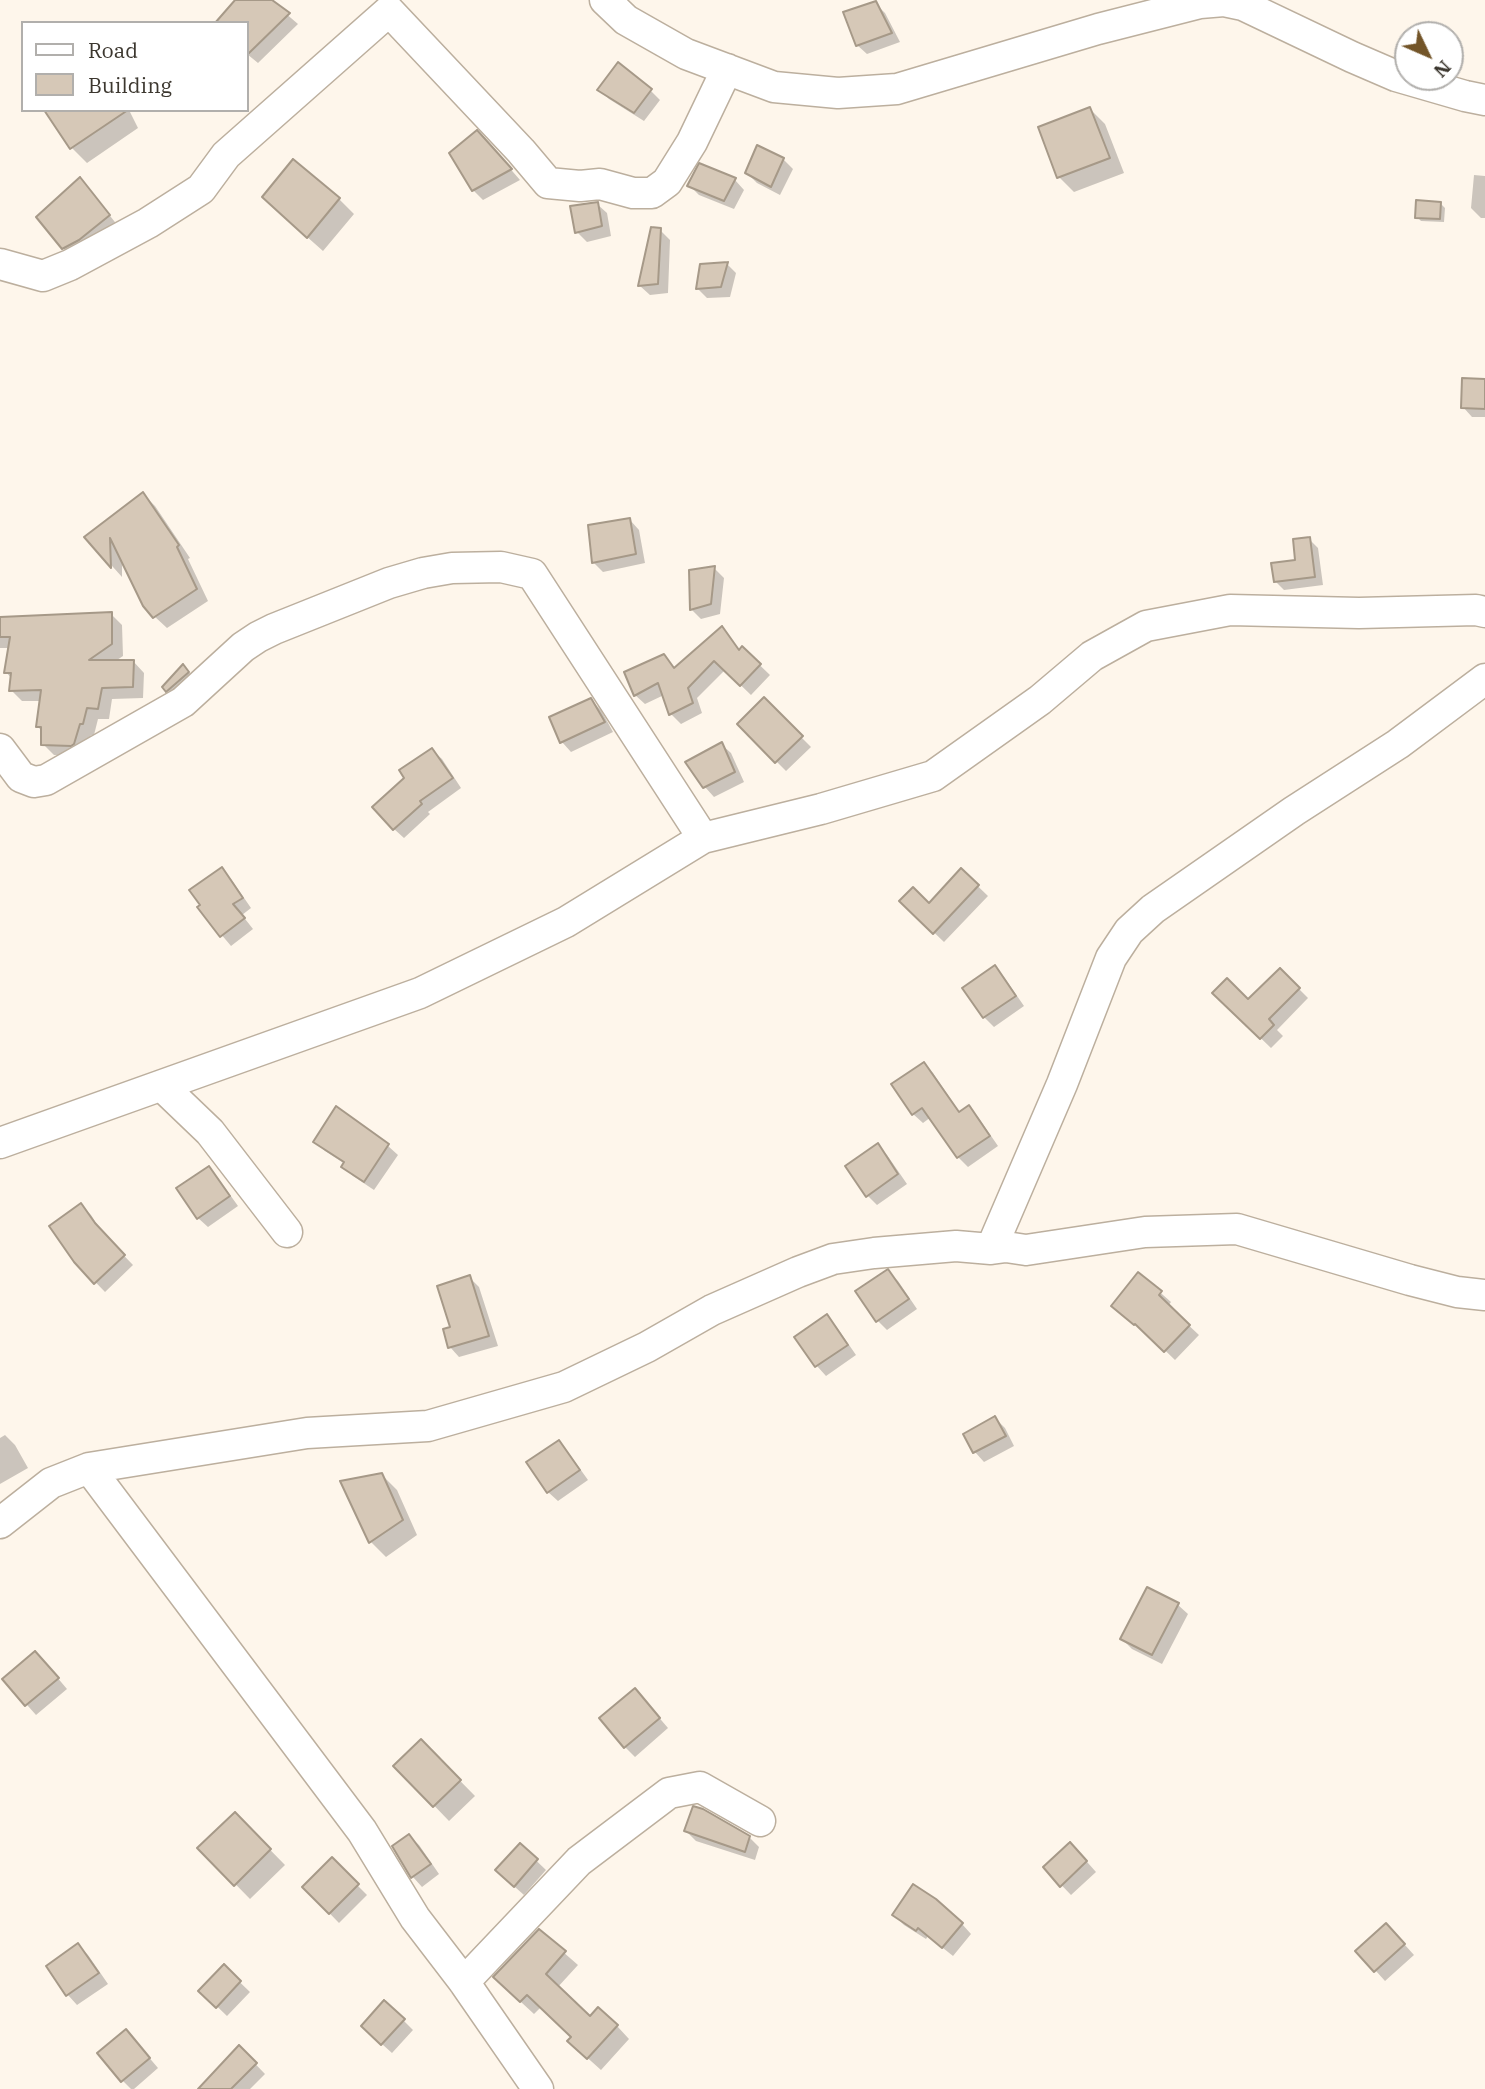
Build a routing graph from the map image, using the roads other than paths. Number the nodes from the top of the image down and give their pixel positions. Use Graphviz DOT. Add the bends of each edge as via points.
graph roads {
  1 [pos="605,0"];
  2 [pos="1209,1"];
  3 [pos="383,6"];
  4 [pos="727,69"];
  5 [pos="1485,100"];
  6 [pos="0,264"];
  7 [pos="1485,612"];
  8 [pos="1485,678"];
  9 [pos="0,749"];
  10 [pos="703,838"];
  11 [pos="162,1086"];
  12 [pos="0,1143"];
  13 [pos="287,1232"];
  14 [pos="991,1248"];
  15 [pos="1485,1295"];
  16 [pos="89,1468"];
  17 [pos="0,1523"];
  18 [pos="760,1821"];
  19 [pos="464,1982"];
  20 [pos="538,2089"];
  1 -- 4 [label="street" via="626,20 686,54"];
  2 -- 4 [label="street" via="897,89 838,93 774,87"];
  2 -- 5 [label="street" via="1243,5 1396,76"];
  3 -- 4 [label="street" via="548,183 600,184 652,193 667,182 692,142"];
  3 -- 6 [label="street" via="226,155 201,189 148,223 43,276"];
  7 -- 10 [label="street" via="1230,610 1146,626 1092,656 1040,700 933,776"];
  8 -- 14 [label="street" via="1398,744 1153,909 1129,931 1111,958"];
  9 -- 10 [label="street" via="20,777 46,780 183,702 243,647 266,633 423,573 501,567 532,574"];
  10 -- 11 [label="street" via="566,922 420,993"];
  11 -- 12 [label="street"];
  11 -- 13 [label="street" via="210,1132"];
  14 -- 15 [label="street" via="1026,1250 1145,1233 1237,1229 1410,1280"];
  14 -- 16 [label="street" via="940,1247 833,1259 712,1310 564,1387 428,1426 306,1433"];
  16 -- 17 [label="street" via="51,1483"];
  16 -- 19 [label="street" via="362,1831 415,1918"];
  18 -- 19 [label="street" via="700,1787 668,1793 579,1861"];
  19 -- 20 [label="street"];
}
